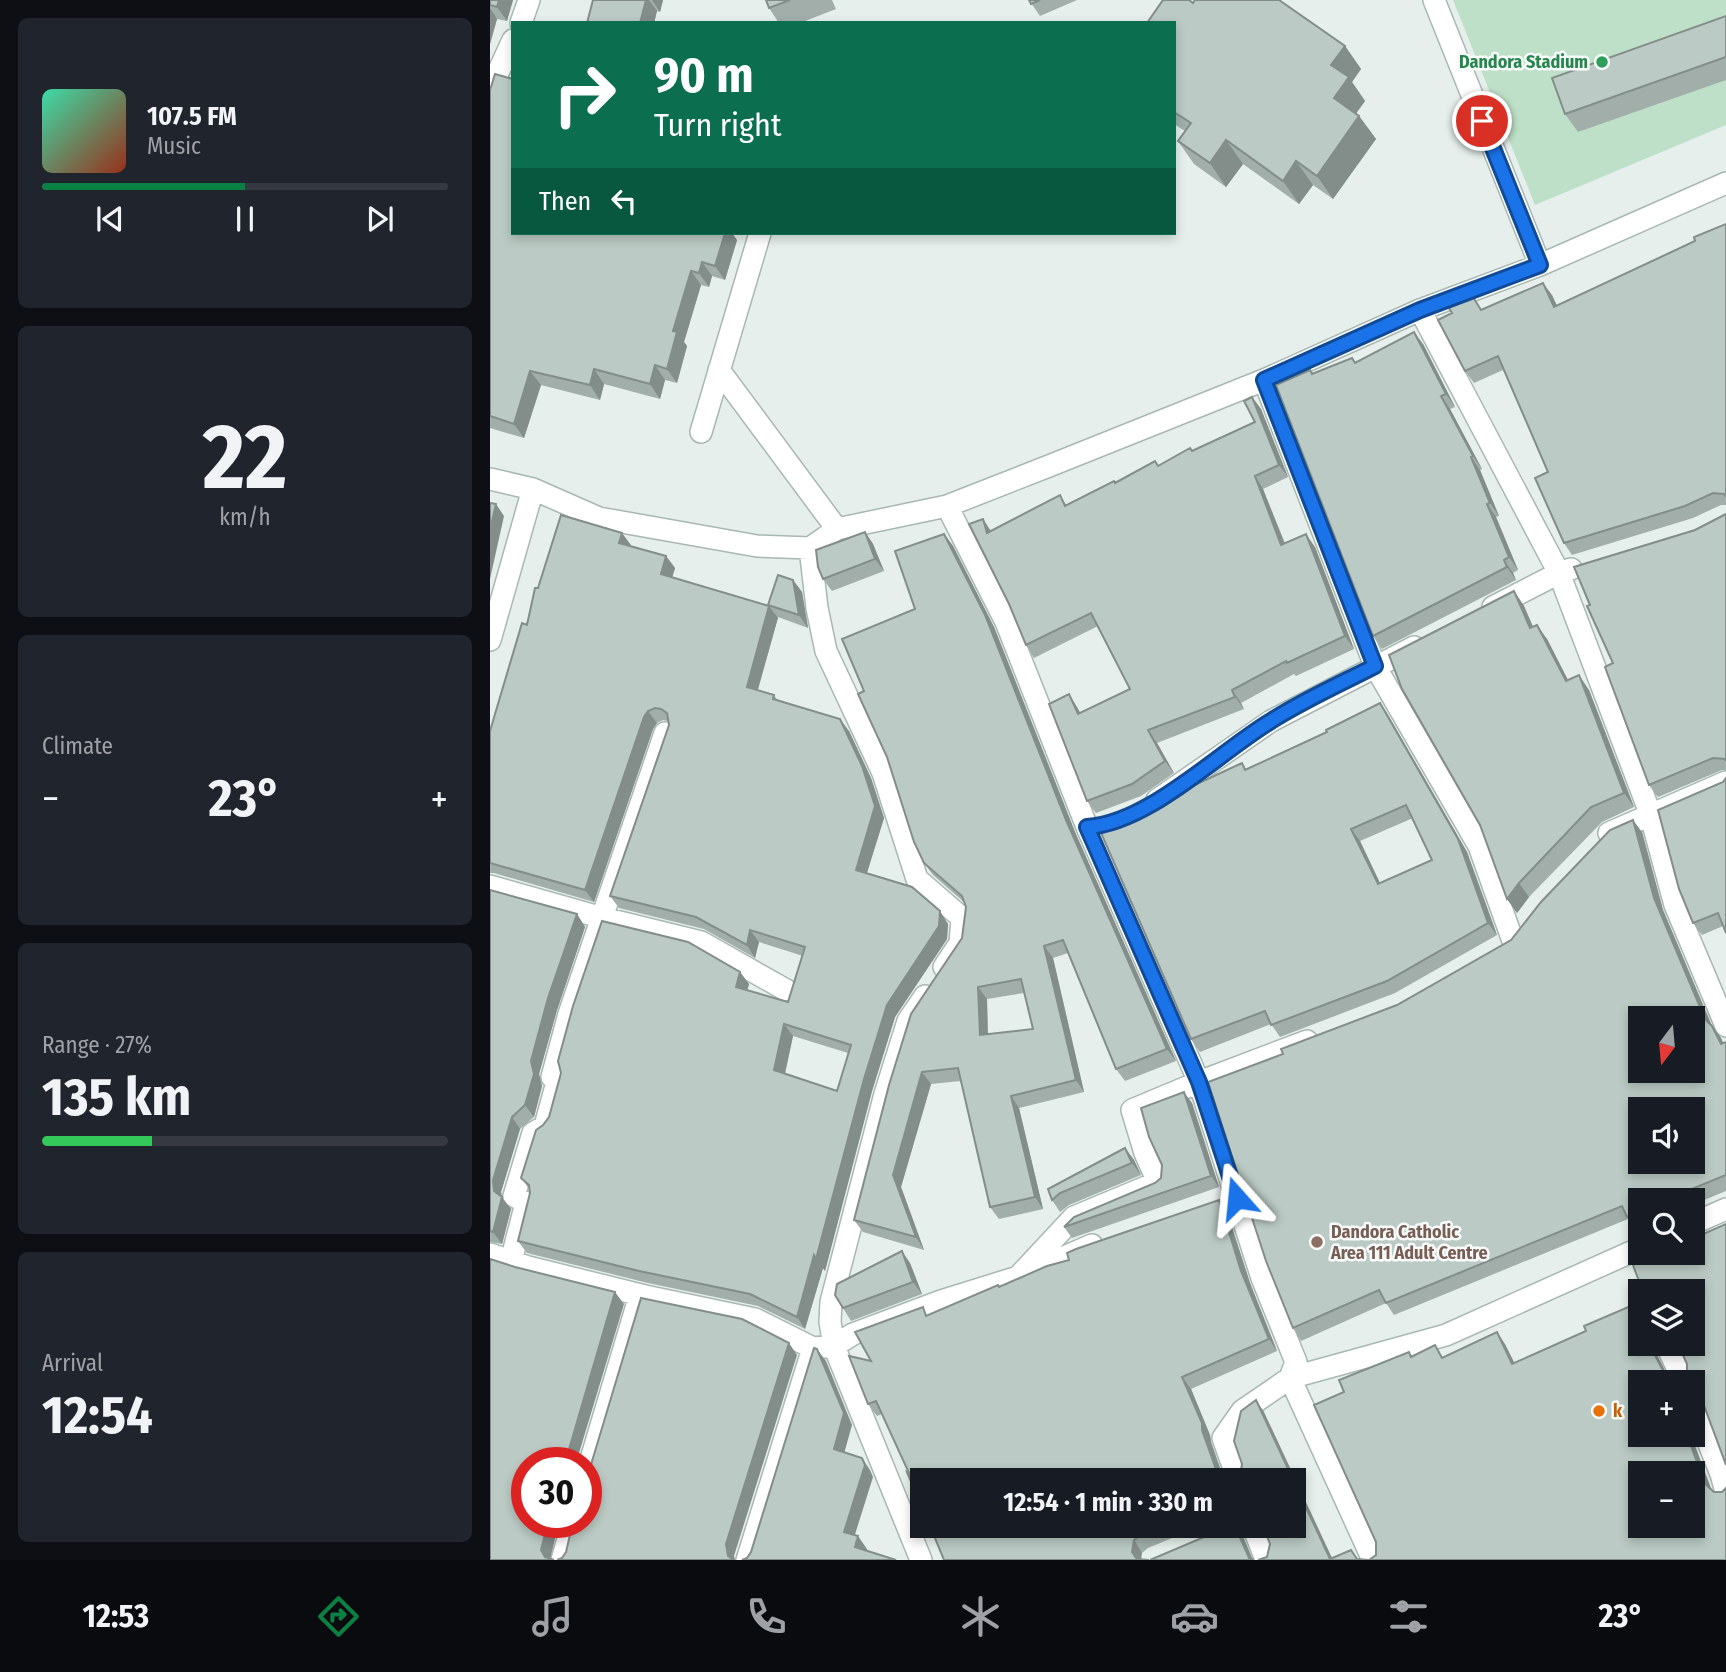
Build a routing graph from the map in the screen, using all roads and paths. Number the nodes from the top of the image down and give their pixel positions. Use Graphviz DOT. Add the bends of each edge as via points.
graph roads {
  1 [pos="529,0"];
  2 [pos="1434,0"];
  3 [pos="522,21"];
  4 [pos="511,44"];
  5 [pos="490,90"];
  6 [pos="1726,183"];
  7 [pos="759,235"];
  8 [pos="1540,265"];
  9 [pos="1420,310"];
  10 [pos="719,370"];
  11 [pos="1264,380"];
  12 [pos="701,432"];
  13 [pos="490,479"];
  14 [pos="533,489"];
  15 [pos="947,506"];
  16 [pos="837,529"];
  17 [pos="810,548"];
  18 [pos="1584,565"];
  19 [pos="1559,573"];
  20 [pos="1477,616"];
  21 [pos="490,640"];
  22 [pos="1430,640"];
  23 [pos="1375,666"];
  24 [pos="665,733"];
  25 [pos="1726,782"];
  26 [pos="1136,812"];
  27 [pos="1650,813"];
  28 [pos="1597,846"];
  29 [pos="490,886"];
  30 [pos="604,918"];
  31 [pos="1526,923"];
  32 [pos="1513,941"];
  33 [pos="1490,954"];
  34 [pos="786,990"];
  35 [pos="1726,1027"];
  36 [pos="1325,1034"];
  37 [pos="1199,1082"];
  38 [pos="1237,1198"];
  39 [pos="1212,1204"];
  40 [pos="1726,1209"];
  41 [pos="1705,1218"];
  42 [pos="1106,1240"];
  43 [pos="1628,1253"];
  44 [pos="490,1254"];
  45 [pos="511,1261"];
  46 [pos="1018,1277"];
  47 [pos="639,1295"];
  48 [pos="823,1347"];
  49 [pos="1290,1378"];
  50 [pos="1705,1434"];
  51 [pos="594,1447"];
  52 [pos="1234,1468"];
  53 [pos="1726,1492"];
  54 [pos="568,1538"];
  55 [pos="1258,1538"];
  56 [pos="562,1560"];
  57 [pos="747,1560"];
  58 [pos="921,1560"];
  59 [pos="1266,1560"];
  60 [pos="1373,1560"];
  1 -- 3 [label="street"];
  2 -- 8 [label="street"];
  4 -- 5 [label="street"];
  6 -- 8 [label="street"];
  7 -- 10 [label="street"];
  8 -- 9 [label="street"];
  9 -- 11 [label="street"];
  9 -- 19 [label="street"];
  10 -- 12 [label="street"];
  10 -- 16 [label="street"];
  11 -- 15 [label="street"];
  11 -- 23 [label="street"];
  13 -- 14 [label="street"];
  14 -- 17 [label="street" via="599,518 757,546"];
  14 -- 21 [label="street"];
  15 -- 16 [label="street"];
  15 -- 37 [label="street" via="1006,622"];
  16 -- 17 [label="street"];
  17 -- 48 [label="street" via="826,652 883,774 917,878 962,918 960,943 908,1021 885,1094"];
  18 -- 19 [label="street"];
  19 -- 20 [label="street"];
  19 -- 27 [label="street"];
  22 -- 23 [label="street"];
  23 -- 26 [label="street" via="1271,721"];
  23 -- 32 [label="street" via="1479,846"];
  24 -- 30 [label="street"];
  25 -- 27 [label="street"];
  27 -- 28 [label="street" via="1611,831"];
  27 -- 35 [label="street" via="1675,905"];
  29 -- 30 [label="street"];
  30 -- 34 [label="street" via="701,942"];
  30 -- 45 [label="street" via="569,1014 545,1126 533,1133 514,1196 526,1203"];
  31 -- 32 [label="street"];
  32 -- 33 [label="street"];
  36 -- 37 [label="street"];
  37 -- 38 [label="street"];
  37 -- 46 [label="street" via="1132,1110 1158,1182 1074,1217"];
  38 -- 39 [label="street"];
  38 -- 49 [label="street" via="1262,1278 1296,1362"];
  40 -- 41 [label="street"];
  42 -- 46 [label="street"];
  43 -- 49 [label="street" via="1446,1335"];
  44 -- 45 [label="street"];
  45 -- 47 [label="street"];
  46 -- 48 [label="street"];
  47 -- 48 [label="street" via="755,1319"];
  47 -- 51 [label="street"];
  48 -- 57 [label="street"];
  48 -- 58 [label="street"];
  49 -- 52 [label="street" via="1242,1411 1223,1438"];
  49 -- 60 [label="street"];
  50 -- 53 [label="street"];
  54 -- 56 [label="street"];
  55 -- 59 [label="street"];
}
